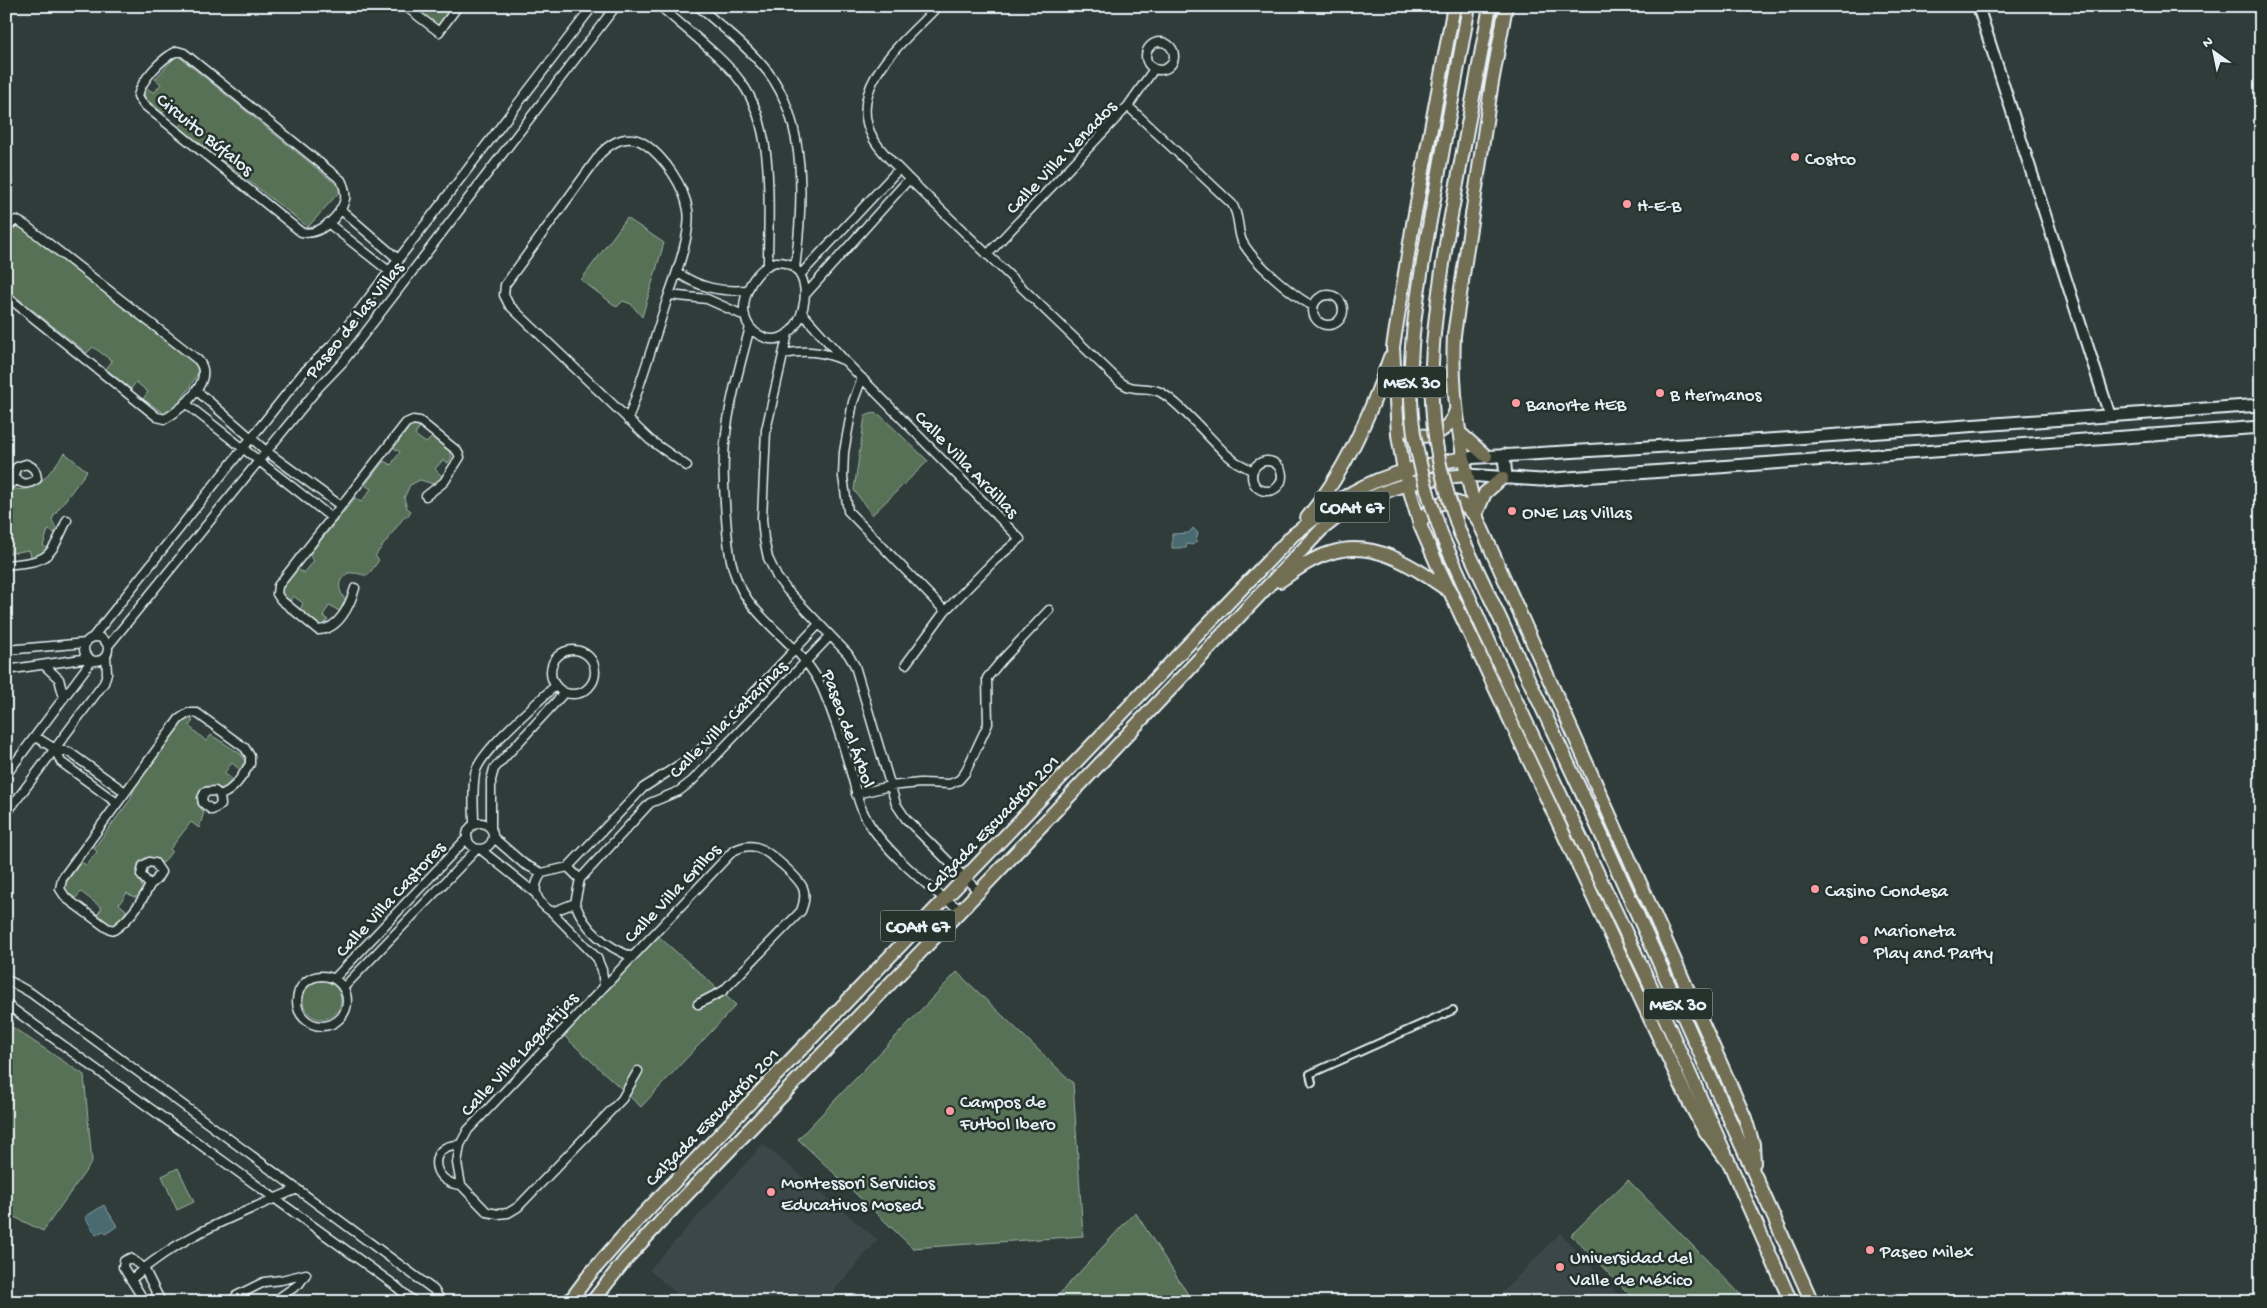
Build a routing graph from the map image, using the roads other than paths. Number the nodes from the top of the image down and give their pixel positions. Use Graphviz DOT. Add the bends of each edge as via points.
graph roads {
  1 [pos="405,6"];
  2 [pos="458,6"];
  3 [pos="593,6"];
  4 [pos="616,6"];
  5 [pos="660,6"];
  6 [pos="698,6"];
  7 [pos="938,6"];
  8 [pos="1454,6"];
  9 [pos="1469,6"];
  10 [pos="1490,6"];
  11 [pos="1506,6"];
  12 [pos="1978,6"];
  13 [pos="1154,69"];
  14 [pos="1128,106"];
  15 [pos="899,169"];
  16 [pos="909,179"];
  17 [pos="340,209"];
  18 [pos="859,212"];
  19 [pos="869,222"];
  20 [pos="328,223"];
  21 [pos="6,228"];
  22 [pos="363,229"];
  23 [pos="353,241"];
  24 [pos="988,255"];
  25 [pos="399,260"];
  26 [pos="768,264"];
  27 [pos="795,268"];
  28 [pos="390,272"];
  29 [pos="677,272"];
  30 [pos="800,275"];
  31 [pos="710,289"];
  32 [pos="747,290"];
  33 [pos="669,295"];
  34 [pos="805,295"];
  35 [pos="6,296"];
  36 [pos="707,299"];
  37 [pos="1313,306"];
  38 [pos="802,313"];
  39 [pos="745,316"];
  40 [pos="750,327"];
  41 [pos="788,334"];
  42 [pos="1393,347"];
  43 [pos="783,354"];
  44 [pos="845,360"];
  45 [pos="862,378"];
  46 [pos="196,390"];
  47 [pos="185,403"];
  48 [pos="2261,404"];
  49 [pos="219,410"];
  50 [pos="1456,410"];
  51 [pos="2110,416"];
  52 [pos="1397,418"];
  53 [pos="628,420"];
  54 [pos="210,423"];
  55 [pos="2261,427"];
  56 [pos="1460,433"];
  57 [pos="250,438"];
  58 [pos="242,449"];
  59 [pos="266,451"];
  60 [pos="1504,455"];
  61 [pos="1486,456"];
  62 [pos="1464,458"];
  63 [pos="257,461"];
  64 [pos="687,466"];
  65 [pos="1253,471"];
  66 [pos="1467,475"];
  67 [pos="1406,477"];
  68 [pos="1504,478"];
  69 [pos="16,480"];
  70 [pos="6,486"];
  71 [pos="426,496"];
  72 [pos="341,506"];
  73 [pos="1477,517"];
  74 [pos="332,518"];
  75 [pos="67,520"];
  76 [pos="1420,525"];
  77 [pos="1293,534"];
  78 [pos="6,565"];
  79 [pos="355,588"];
  80 [pos="1265,590"];
  81 [pos="1450,592"];
  82 [pos="1049,610"];
  83 [pos="945,611"];
  84 [pos="819,624"];
  85 [pos="830,636"];
  86 [pos="93,637"];
  87 [pos="86,643"];
  88 [pos="108,646"];
  89 [pos="795,649"];
  90 [pos="6,650"];
  91 [pos="106,656"];
  92 [pos="90,659"];
  93 [pos="806,660"];
  94 [pos="906,664"];
  95 [pos="45,666"];
  96 [pos="6,670"];
  97 [pos="555,686"];
  98 [pos="564,693"];
  99 [pos="64,698"];
  100 [pos="36,736"];
  101 [pos="55,749"];
  102 [pos="93,770"];
  103 [pos="6,775"];
  104 [pos="86,780"];
  105 [pos="890,786"];
  106 [pos="125,792"];
  107 [pos="856,794"];
  108 [pos="220,795"];
  109 [pos="117,803"];
  110 [pos="6,814"];
  111 [pos="474,825"];
  112 [pos="492,833"];
  113 [pos="467,838"];
  114 [pos="478,849"];
  115 [pos="568,867"];
  116 [pos="542,873"];
  117 [pos="964,878"];
  118 [pos="580,879"];
  119 [pos="150,884"];
  120 [pos="978,892"];
  121 [pos="535,893"];
  122 [pos="944,899"];
  123 [pos="575,903"];
  124 [pos="961,910"];
  125 [pos="552,912"];
  126 [pos="632,957"];
  127 [pos="6,979"];
  128 [pos="334,979"];
  129 [pos="604,986"];
  130 [pos="344,988"];
  131 [pos="6,1004"];
  132 [pos="698,1004"];
  133 [pos="1453,1010"];
  134 [pos="638,1071"];
  135 [pos="1312,1083"];
  136 [pos="460,1145"];
  137 [pos="1728,1162"];
  138 [pos="1755,1173"];
  139 [pos="461,1185"];
  140 [pos="297,1189"];
  141 [pos="275,1198"];
  142 [pos="141,1266"];
  143 [pos="131,1280"];
  144 [pos="145,1302"];
  145 [pos="161,1302"];
  146 [pos="232,1302"];
  147 [pos="273,1302"];
  148 [pos="414,1302"];
  149 [pos="442,1302"];
  150 [pos="569,1302"];
  151 [pos="592,1302"];
  152 [pos="1791,1302"];
  153 [pos="1812,1302"];
  1 -- 2 [label="street" via="439,32"];
  3 -- 25 [label="street, Paseo de las Villas"];
  4 -- 59 [label="street, Paseo de las Villas" via="342,363"];
  5 -- 26 [label="street" via="733,72 757,112 765,152"];
  6 -- 27 [label="street" via="759,62 788,106 799,167 799,238"];
  7 -- 15 [label="street" via="884,63 868,88 865,102 868,126 877,144"];
  8 -- 42 [label="main road"];
  9 -- 137 [label="main road, MEX 30, bridge" via="1418,292 1411,380 1414,433 1424,481 1444,541 1649,982"];
  10 -- 138 [label="main road, MEX 30, bridge" via="1433,332 1432,401 1438,459 1460,534"];
  11 -- 50 [label="main road" via="1456,318 1452,363"];
  12 -- 51 [label="street"];
  13 -- 14 [label="street"];
  14 -- 24 [label="street, Calle Villa Venados"];
  14 -- 37 [label="street, Calle Villa Venados" via="1232,204 1248,251 1297,296"];
  15 -- 16 [label="street"];
  15 -- 18 [label="street"];
  16 -- 19 [label="street"];
  16 -- 24 [label="street"];
  17 -- 20 [label="street, Circuito Búfalos"];
  17 -- 20 [label="street, Circuito Búfalos" via="345,199 341,180 184,53 177,51 169,55 140,87 138,96 143,104 301,232 315,232"];
  17 -- 22 [label="street"];
  18 -- 19 [label="street"];
  18 -- 30 [label="street"];
  19 -- 34 [label="street"];
  20 -- 23 [label="street"];
  21 -- 46 [label="street" via="16,220 25,225 198,360 204,373"];
  22 -- 23 [label="street"];
  22 -- 25 [label="street"];
  23 -- 28 [label="street"];
  24 -- 65 [label="street" via="1119,382 1131,389 1153,390 1168,397 1226,454"];
  25 -- 28 [label="street, Paseo de las Villas"];
  26 -- 27 [label="street" via="782,262"];
  26 -- 32 [label="street" via="759,271"];
  27 -- 30 [label="street"];
  28 -- 57 [label="street, Paseo de las Villas" via="334,343 303,373"];
  29 -- 31 [label="street"];
  29 -- 33 [label="street"];
  29 -- 53 [label="street" via="688,225 684,196 677,181 650,148 629,139 610,144 601,153 505,285 504,295 509,305"];
  30 -- 34 [label="street"];
  31 -- 32 [label="street"];
  31 -- 36 [label="street"];
  32 -- 39 [label="street"];
  33 -- 36 [label="street"];
  33 -- 53 [label="street"];
  34 -- 38 [label="street"];
  35 -- 47 [label="street" via="157,417 165,419"];
  36 -- 39 [label="street"];
  37 -- 37 [label="street" via="1316,320 1323,325 1337,322 1342,314 1341,304 1334,297 1319,298"];
  38 -- 41 [label="street"];
  38 -- 44 [label="street, Calle Villa Ardillas"];
  39 -- 40 [label="street"];
  40 -- 41 [label="street" via="756,334 768,338 781,338"];
  40 -- 89 [label="street, Paseo del Árbol" via="730,404 723,467 730,560 748,601"];
  41 -- 43 [label="street, Paseo del Árbol"];
  42 -- 52 [label="main road"];
  42 -- 77 [label="main road" via="1354,446 1336,478"];
  43 -- 44 [label="street, Calle Villa Ardillas" via="815,351"];
  43 -- 84 [label="street, Paseo del Árbol" via="765,437 764,539 777,577"];
  44 -- 45 [label="street, Calle Villa Ardillas"];
  45 -- 83 [label="street" via="853,402 844,452 843,477 848,511"];
  45 -- 83 [label="street, Calle Villa Ardillas" via="1020,539"];
  46 -- 47 [label="street"];
  46 -- 49 [label="street"];
  47 -- 54 [label="street"];
  48 -- 51 [label="main road, COAH 67"];
  49 -- 54 [label="street"];
  49 -- 57 [label="street"];
  50 -- 52 [label="main road" via="1452,421 1435,435 1412,433"];
  50 -- 56 [label="main road"];
  51 -- 60 [label="main road, COAH 67"];
  52 -- 67 [label="main road"];
  53 -- 64 [label="street"];
  54 -- 58 [label="street"];
  55 -- 68 [label="main road, COAH 67" via="1587,477"];
  56 -- 61 [label="main road"];
  56 -- 62 [label="main road"];
  57 -- 58 [label="street, Paseo de las Villas"];
  57 -- 59 [label="street"];
  58 -- 63 [label="street"];
  58 -- 86 [label="street, Paseo de las Villas"];
  59 -- 63 [label="street, Paseo de las Villas"];
  59 -- 72 [label="street"];
  60 -- 61 [label="main road, COAH 67"];
  60 -- 68 [label="main road"];
  61 -- 62 [label="main road, COAH 67"];
  62 -- 66 [label="main road"];
  62 -- 67 [label="main road, Calzada Escuadrón 201 / COAH 67"];
  63 -- 74 [label="street"];
  63 -- 88 [label="street, Paseo de las Villas"];
  66 -- 67 [label="main road, Calzada Escuadrón 201 / COAH 67"];
  66 -- 68 [label="main road, COAH 67"];
  66 -- 73 [label="main road"];
  67 -- 76 [label="main road"];
  67 -- 77 [label="main road, Calzada Escuadrón 201 / COAH 67" via="1355,491"];
  67 -- 80 [label="main road, Calzada Escuadrón 201 / COAH 67" via="1338,516"];
  68 -- 73 [label="main road" via="1485,493"];
  69 -- 70 [label="street"];
  71 -- 72 [label="street" via="444,482 460,457 420,421 413,420 406,423"];
  72 -- 74 [label="street"];
  73 -- 76 [label="main road" via="1460,503 1447,502 1435,505"];
  73 -- 138 [label="main road" via="1745,1118 1753,1144"];
  74 -- 79 [label="street" via="278,586 277,594 318,630 326,630 348,608"];
  75 -- 78 [label="street" via="48,555 35,563"];
  76 -- 81 [label="main road"];
  77 -- 117 [label="main road, Calzada Escuadrón 201 / COAH 67"];
  80 -- 81 [label="main road" via="1318,557 1350,548 1370,550 1411,565"];
  80 -- 120 [label="main road, Calzada Escuadrón 201 / COAH 67"];
  81 -- 137 [label="main road" via="1690,1104"];
  82 -- 105 [label="street" via="988,678 988,724 959,780 950,784"];
  83 -- 94 [label="street, Calle Villa Ardillas"];
  84 -- 85 [label="street, Paseo del Árbol"];
  84 -- 89 [label="street, Calle Villa Catarinas"];
  85 -- 93 [label="street, Calle Villa Catarinas"];
  85 -- 105 [label="street, Paseo del Árbol" via="855,666"];
  86 -- 87 [label="street"];
  86 -- 88 [label="street" via="103,638"];
  87 -- 90 [label="street"];
  87 -- 92 [label="street" via="85,653"];
  88 -- 91 [label="street"];
  89 -- 93 [label="street, Paseo del Árbol"];
  89 -- 115 [label="street, Calle Villa Catarinas" via="696,754 643,788"];
  91 -- 92 [label="street" via="99,661"];
  91 -- 101 [label="street" via="104,683"];
  92 -- 95 [label="street"];
  92 -- 99 [label="street"];
  93 -- 107 [label="street, Paseo del Árbol" via="824,692"];
  93 -- 118 [label="street, Calle Villa Catarinas" via="692,782 650,803"];
  95 -- 96 [label="street"];
  95 -- 99 [label="street" via="59,679"];
  97 -- 98 [label="street"];
  97 -- 98 [label="street" via="551,679 551,665 560,654 574,650 587,654 595,666 590,686 578,694"];
  97 -- 111 [label="street" via="479,762 475,773"];
  98 -- 112 [label="street" via="494,769 491,780"];
  99 -- 100 [label="street"];
  100 -- 101 [label="street"];
  100 -- 103 [label="street"];
  101 -- 102 [label="street" via="69,752"];
  101 -- 104 [label="street" via="60,762"];
  101 -- 110 [label="street"];
  102 -- 104 [label="street"];
  102 -- 106 [label="street"];
  104 -- 109 [label="street"];
  105 -- 107 [label="street"];
  105 -- 117 [label="street, Paseo del Árbol" via="906,819"];
  106 -- 108 [label="street" via="179,719 188,713 197,713 245,748 250,756 250,764 239,781"];
  106 -- 109 [label="street"];
  107 -- 122 [label="street, Paseo del Árbol" via="871,829"];
  109 -- 119 [label="street" via="62,879 60,889 66,898 114,930 146,894"];
  111 -- 112 [label="street" via="484,824"];
  111 -- 113 [label="street"];
  112 -- 114 [label="street" via="490,844"];
  112 -- 116 [label="street" via="524,864"];
  113 -- 114 [label="street" via="470,845"];
  113 -- 128 [label="street, Calle Villa Castores"];
  114 -- 121 [label="street"];
  114 -- 130 [label="street, Calle Villa Castores"];
  115 -- 116 [label="street"];
  115 -- 118 [label="street"];
  116 -- 121 [label="street"];
  117 -- 120 [label="street, Paseo del Árbol"];
  117 -- 122 [label="main road, Calzada Escuadrón 201 / COAH 67"];
  118 -- 123 [label="street"];
  120 -- 124 [label="main road, Calzada Escuadrón 201 / COAH 67"];
  121 -- 125 [label="street" via="543,907"];
  122 -- 124 [label="street, Paseo del Árbol"];
  122 -- 150 [label="main road, Calzada Escuadrón 201 / COAH 67" via="633,1225"];
  123 -- 125 [label="street"];
  123 -- 126 [label="street" via="582,919 599,939"];
  124 -- 151 [label="main road, Calzada Escuadrón 201 / COAH 67" via="665,1217"];
  125 -- 129 [label="street" via="597,958"];
  126 -- 129 [label="street, Calle Villa Grillos"];
  126 -- 132 [label="street, Calle Villa Grillos" via="733,850 750,846 766,852 798,881 804,893 801,910 723,991"];
  127 -- 140 [label="street" via="31,993"];
  128 -- 130 [label="street, Calle Villa Castores"];
  128 -- 130 [label="street, Calle Villa Castores" via="318,976 304,983 299,990 297,1006 304,1020 319,1026 334,1023 345,1011"];
  129 -- 136 [label="street, Calle Villa Lagartijas" via="468,1130"];
  131 -- 141 [label="street"];
  133 -- 135 [label="street" via="1310,1074"];
  134 -- 139 [label="street, Calle Villa Lagartijas" via="622,1099 518,1207 498,1214 487,1212"];
  136 -- 139 [label="street, Calle Villa Lagartijas" via="457,1163"];
  136 -- 139 [label="street, Calle Villa Lagartijas" via="451,1144 442,1149 435,1166 445,1180"];
  137 -- 152 [label="main road, MEX 30"];
  138 -- 153 [label="main road, MEX 30"];
  140 -- 141 [label="street"];
  140 -- 149 [label="street" via="434,1290"];
  141 -- 142 [label="street"];
  141 -- 148 [label="street"];
  142 -- 143 [label="street"];
  142 -- 143 [label="street" via="130,1258 124,1261"];
  142 -- 145 [label="street"];
  143 -- 144 [label="street"];
  146 -- 147 [label="street" via="236,1296 264,1282 306,1274 299,1284"];
}
